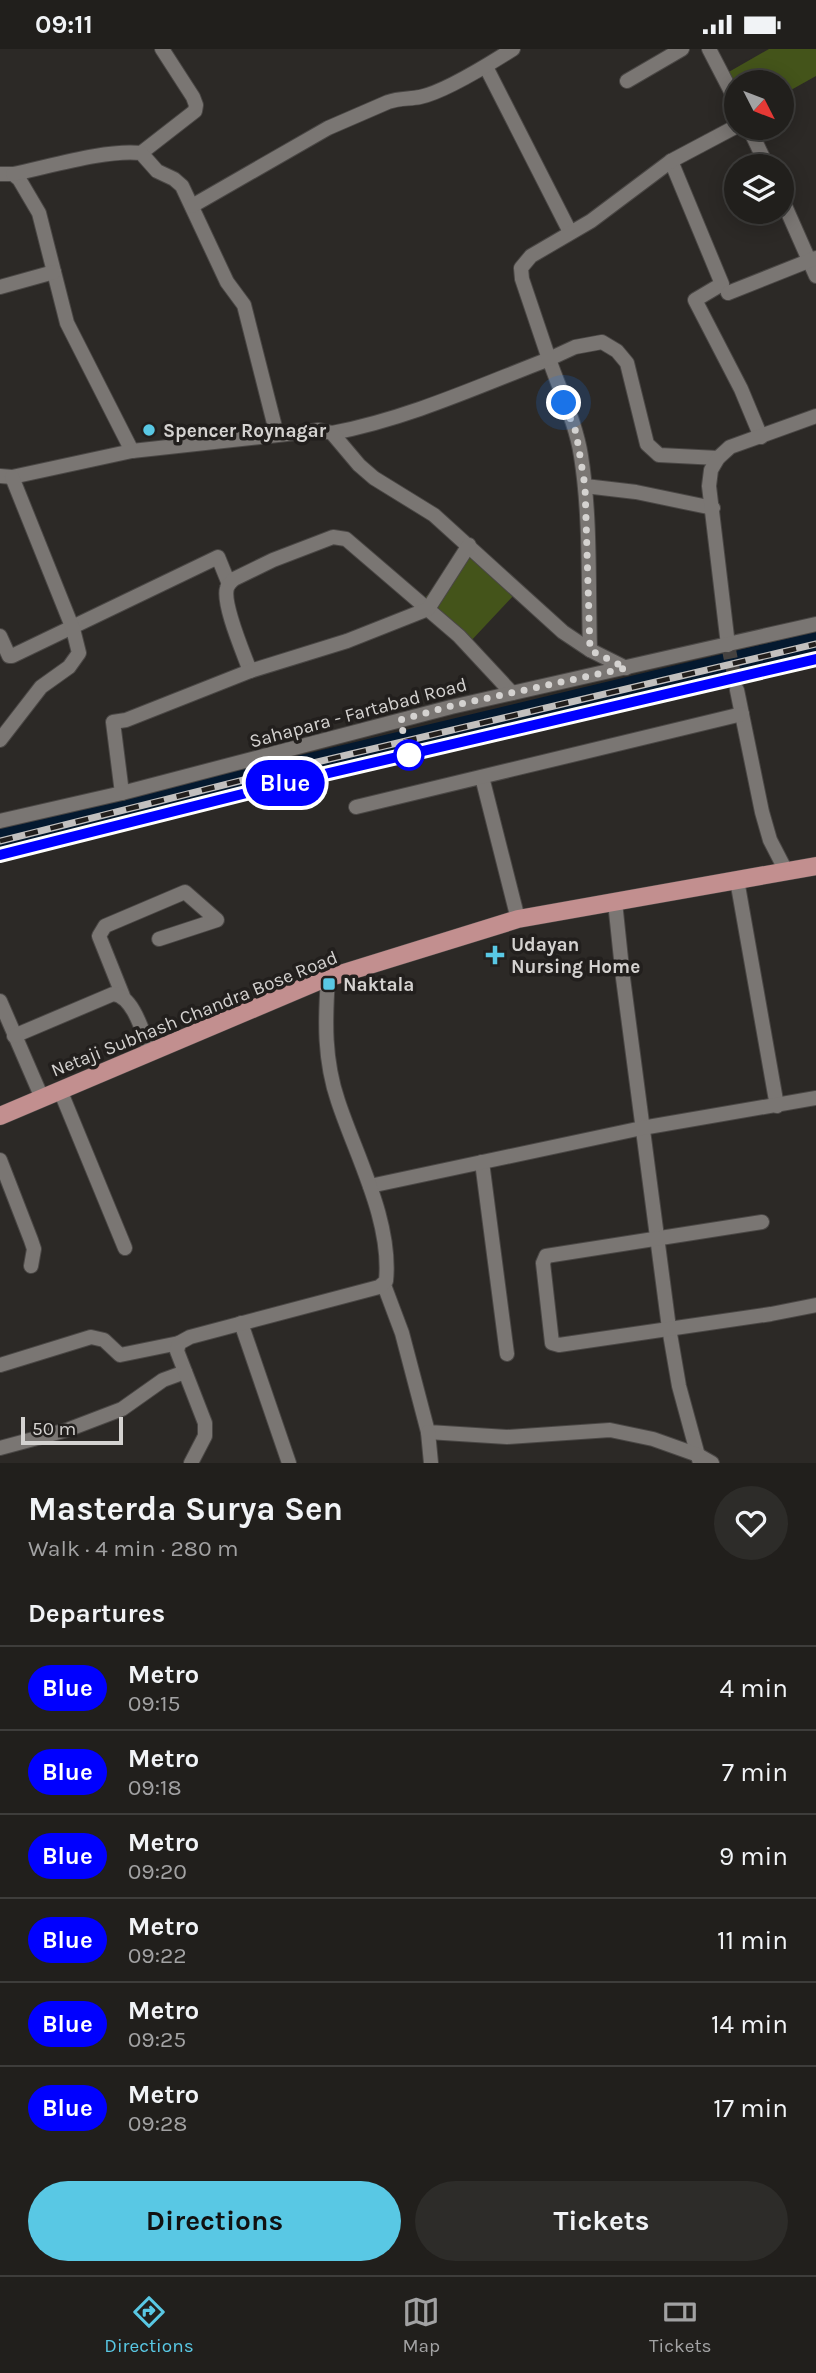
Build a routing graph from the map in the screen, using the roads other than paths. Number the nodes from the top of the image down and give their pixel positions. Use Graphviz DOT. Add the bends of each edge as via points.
graph roads {
  1 [pos="162,49"];
  2 [pos="513,49"];
  3 [pos="682,49"];
  4 [pos="709,49"];
  5 [pos="485,67"];
  6 [pos="724,78"];
  7 [pos="627,81"];
  8 [pos="724,133"];
  9 [pos="141,153"];
  10 [pos="671,161"];
  11 [pos="6,174"];
  12 [pos="192,206"];
  13 [pos="794,222"];
  14 [pos="570,232"];
  15 [pos="813,259"];
  16 [pos="54,272"];
  17 [pos="816,276"];
  18 [pos="0,287"];
  19 [pos="728,293"];
  20 [pos="549,359"];
  21 [pos="816,416"];
  22 [pos="332,433"];
  23 [pos="277,435"];
  24 [pos="761,436"];
  25 [pos="132,451"];
  26 [pos="719,458"];
  27 [pos="6,476"];
  28 [pos="585,486"];
  29 [pos="713,508"];
  30 [pos="468,545"];
  31 [pos="229,584"];
  32 [pos="428,609"];
  33 [pos="816,624"];
  34 [pos="73,629"];
  35 [pos="0,636"];
  36 [pos="728,645"];
  37 [pos="590,650"];
  38 [pos="626,668"];
  39 [pos="250,671"];
  40 [pos="737,690"];
  41 [pos="512,693"];
  42 [pos="742,714"];
  43 [pos="0,740"];
  44 [pos="482,777"];
  45 [pos="122,793"];
  46 [pos="356,807"];
  47 [pos="0,821"];
  48 [pos="816,866"];
  49 [pos="786,871"];
  50 [pos="737,880"];
  51 [pos="615,902"];
  52 [pos="518,919"];
  53 [pos="159,939"];
  54 [pos="328,978"];
  55 [pos="123,996"];
  56 [pos="0,1001"];
  57 [pos="14,1036"];
  58 [pos="150,1051"];
  59 [pos="60,1090"];
  60 [pos="42,1098"];
  61 [pos="816,1098"];
  62 [pos="777,1106"];
  63 [pos="0,1115"];
  64 [pos="642,1128"];
  65 [pos="0,1160"];
  66 [pos="482,1162"];
  67 [pos="370,1186"];
  68 [pos="762,1222"];
  69 [pos="658,1238"];
  70 [pos="125,1248"];
  71 [pos="31,1266"];
  72 [pos="384,1285"];
  73 [pos="816,1305"];
  74 [pos="241,1323"];
  75 [pos="669,1328"];
  76 [pos="179,1343"];
  77 [pos="507,1354"];
  78 [pos="0,1365"];
  79 [pos="185,1372"];
  80 [pos="428,1432"];
  81 [pos="0,1448"];
  82 [pos="699,1459"];
  83 [pos="191,1463"];
  84 [pos="289,1463"];
  85 [pos="432,1463"];
  86 [pos="712,1463"];
  1 -- 9 [label="street" via="193,97 195,111"];
  2 -- 5 [label="street"];
  3 -- 7 [label="street"];
  4 -- 6 [label="street"];
  5 -- 12 [label="street" via="422,97 388,102 328,128"];
  5 -- 14 [label="street"];
  8 -- 10 [label="street"];
  9 -- 11 [label="street"];
  9 -- 12 [label="street" via="157,171 182,186"];
  10 -- 14 [label="street"];
  10 -- 24 [label="street" via="722,285 695,300"];
  11 -- 16 [label="street" via="26,188 39,213"];
  12 -- 23 [label="street" via="223,275 244,305"];
  13 -- 15 [label="street"];
  14 -- 20 [label="street" via="531,256 521,268"];
  15 -- 17 [label="street"];
  15 -- 19 [label="street"];
  16 -- 18 [label="street"];
  16 -- 25 [label="street" via="67,323"];
  20 -- 22 [label="street" via="444,400"];
  20 -- 26 [label="street" via="602,342 627,363 652,450 659,455"];
  20 -- 28 [label="street" via="576,432"];
  21 -- 24 [label="street"];
  22 -- 23 [label="street"];
  22 -- 30 [label="street" via="374,478 433,515"];
  23 -- 25 [label="street"];
  24 -- 26 [label="street" via="730,447"];
  25 -- 27 [label="street"];
  26 -- 29 [label="street" via="709,486"];
  27 -- 34 [label="street"];
  28 -- 29 [label="street"];
  28 -- 37 [label="street"];
  29 -- 36 [label="street"];
  30 -- 32 [label="street"];
  30 -- 37 [label="street" via="563,632"];
  31 -- 32 [label="street" via="273,560 333,537 346,539"];
  31 -- 34 [label="street" via="218,557"];
  31 -- 39 [label="street" via="229,608"];
  32 -- 39 [label="street" via="347,641"];
  32 -- 41 [label="street"];
  33 -- 36 [label="street, Sahapara - Fartabad Road"];
  34 -- 35 [label="street" via="12,656"];
  34 -- 43 [label="street" via="79,653 75,660 41,687"];
  36 -- 38 [label="street, Sahapara - Fartabad Road"];
  37 -- 38 [label="street"];
  38 -- 41 [label="street, Sahapara - Fartabad Road"];
  39 -- 45 [label="street" via="113,722"];
  40 -- 42 [label="street"];
  41 -- 45 [label="street, Sahapara - Fartabad Road"];
  42 -- 44 [label="street"];
  42 -- 49 [label="street" via="762,812"];
  44 -- 46 [label="street"];
  44 -- 52 [label="street"];
  45 -- 47 [label="street, Sahapara - Fartabad Road"];
  48 -- 49 [label="main road, Netaji Subhash Chandra Bose Road"];
  49 -- 50 [label="main road, Netaji Subhash Chandra Bose Road"];
  50 -- 51 [label="main road, Netaji Subhash Chandra Bose Road"];
  50 -- 62 [label="street"];
  51 -- 52 [label="main road, Netaji Subhash Chandra Bose Road"];
  51 -- 64 [label="street"];
  52 -- 54 [label="main road, Netaji Subhash Chandra Bose Road"];
  53 -- 55 [label="street" via="217,920 185,893 105,926 99,936"];
  54 -- 58 [label="main road, Netaji Subhash Chandra Bose Road"];
  54 -- 67 [label="street" via="328,1065"];
  55 -- 57 [label="street" via="113,994"];
  55 -- 58 [label="street"];
  56 -- 57 [label="street"];
  57 -- 60 [label="street"];
  58 -- 59 [label="main road, Netaji Subhash Chandra Bose Road"];
  59 -- 60 [label="main road, Netaji Subhash Chandra Bose Road"];
  59 -- 70 [label="street"];
  60 -- 63 [label="main road, Netaji Subhash Chandra Bose Road"];
  61 -- 62 [label="street"];
  62 -- 64 [label="street"];
  64 -- 66 [label="street"];
  64 -- 69 [label="street"];
  65 -- 71 [label="street" via="32,1240"];
  66 -- 67 [label="street"];
  66 -- 77 [label="street"];
  67 -- 72 [label="street" via="386,1253"];
  68 -- 69 [label="street"];
  69 -- 75 [label="street"];
  69 -- 75 [label="street" via="544,1258 551,1341 559,1345"];
  72 -- 74 [label="street"];
  72 -- 80 [label="street"];
  73 -- 75 [label="street"];
  74 -- 76 [label="street"];
  74 -- 84 [label="street"];
  75 -- 82 [label="street"];
  76 -- 78 [label="street" via="120,1355 104,1340 92,1337"];
  76 -- 79 [label="street" via="177,1351"];
  79 -- 81 [label="street" via="163,1380 122,1409"];
  79 -- 83 [label="street" via="205,1423 205,1436"];
  80 -- 82 [label="street" via="507,1437 610,1430 653,1439"];
  80 -- 85 [label="street"];
  82 -- 86 [label="street"];
}
